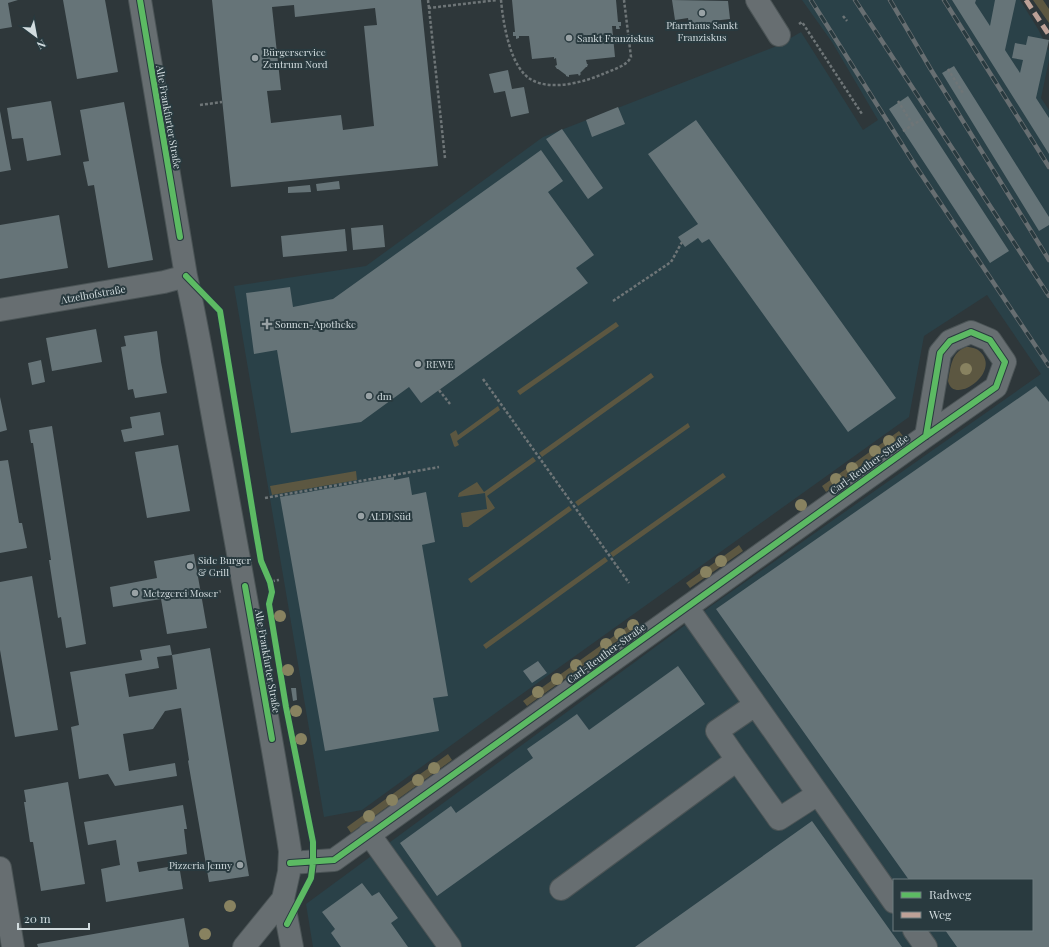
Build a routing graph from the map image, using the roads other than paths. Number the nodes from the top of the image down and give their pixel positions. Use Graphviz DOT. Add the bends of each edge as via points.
graph roads {
  1 [pos="140,0"];
  2 [pos="757,0"];
  3 [pos="779,35"];
  4 [pos="186,276"];
  5 [pos="0,310"];
  6 [pos="926,436"];
  7 [pos="687,607"];
  8 [pos="755,705"];
  9 [pos="737,760"];
  10 [pos="818,794"];
  11 [pos="369,834"];
  12 [pos="290,863"];
  13 [pos="0,868"];
  14 [pos="561,889"];
  15 [pos="283,899"];
  16 [pos="893,901"];
  17 [pos="915,931"];
  18 [pos="14,947"];
  19 [pos="244,947"];
  20 [pos="292,947"];
  21 [pos="450,947"];
  22 [pos="926,947"];
  1 -- 4 [label="street, Alte Frankfurter Straße"];
  2 -- 3 [label="street"];
  4 -- 5 [label="street, Atzelhofstraße"];
  4 -- 12 [label="street, Alte Frankfurter Straße" via="272,739"];
  6 -- 6 [label="street, Carl-Reuther-Straße" via="996,387 1005,362 990,340 971,332 950,341 940,353"];
  6 -- 7 [label="street, Carl-Reuther-Straße"];
  7 -- 8 [label="street"];
  7 -- 11 [label="street, Carl-Reuther-Straße"];
  8 -- 9 [label="street" via="717,731"];
  8 -- 10 [label="street"];
  9 -- 10 [label="street" via="779,819"];
  9 -- 14 [label="street"];
  10 -- 16 [label="street"];
  11 -- 12 [label="street, Carl-Reuther-Straße" via="334,860"];
  11 -- 21 [label="street"];
  12 -- 15 [label="street, Alte Frankfurter Straße"];
  13 -- 18 [label="street"];
  15 -- 19 [label="street"];
  15 -- 20 [label="street, Alte Frankfurter Straße"];
  17 -- 22 [label="street"];
}
